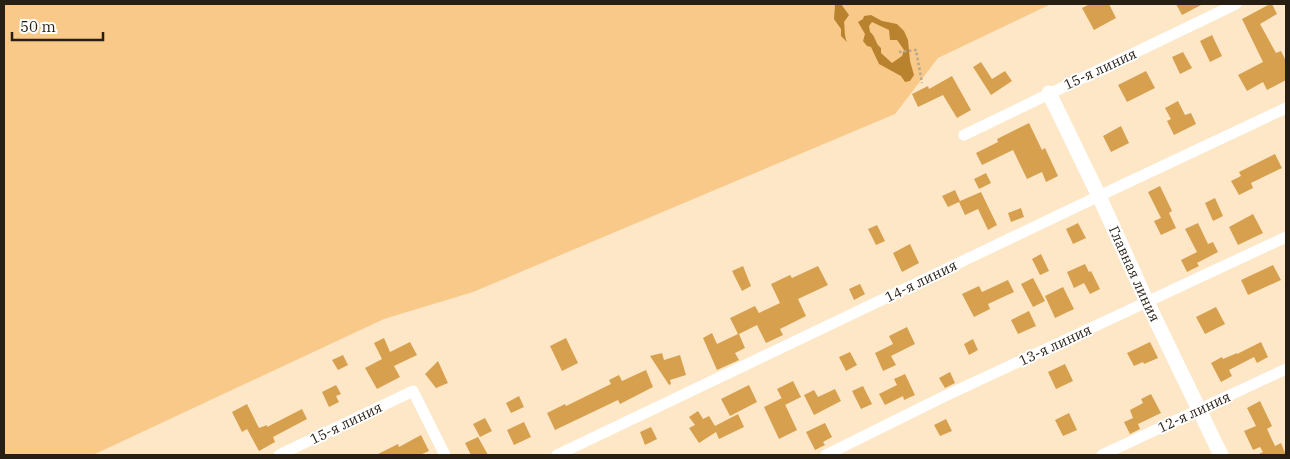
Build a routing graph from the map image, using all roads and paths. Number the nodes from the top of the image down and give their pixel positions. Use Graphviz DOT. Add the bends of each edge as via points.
graph roads {
  1 [pos="1236,4"];
  2 [pos="901,52"];
  3 [pos="922,83"];
  4 [pos="1049,93"];
  5 [pos="1286,108"];
  6 [pos="964,135"];
  7 [pos="1099,196"];
  8 [pos="1286,237"];
  9 [pos="1147,302"];
  10 [pos="1286,369"];
  11 [pos="1199,409"];
  12 [pos="279,455"];
  13 [pos="445,455"];
  14 [pos="557,455"];
  15 [pos="826,455"];
  16 [pos="1102,455"];
  17 [pos="1221,455"];
  1 -- 4 [label="street, 15-я линия"];
  2 -- 3 [label="path" via="916,50"];
  4 -- 6 [label="street, 15-я линия"];
  4 -- 7 [label="street, Главная линия"];
  5 -- 7 [label="street, 14-я линия"];
  7 -- 9 [label="street, Главная линия"];
  7 -- 14 [label="street, 14-я линия"];
  8 -- 9 [label="street, 13-я линия"];
  9 -- 11 [label="street, Главная линия"];
  9 -- 15 [label="street, 13-я линия"];
  10 -- 11 [label="street, 12-я линия"];
  11 -- 16 [label="street, 12-я линия"];
  11 -- 17 [label="street, Главная линия"];
  12 -- 13 [label="street, 15-я линия" via="412,391"];
}
